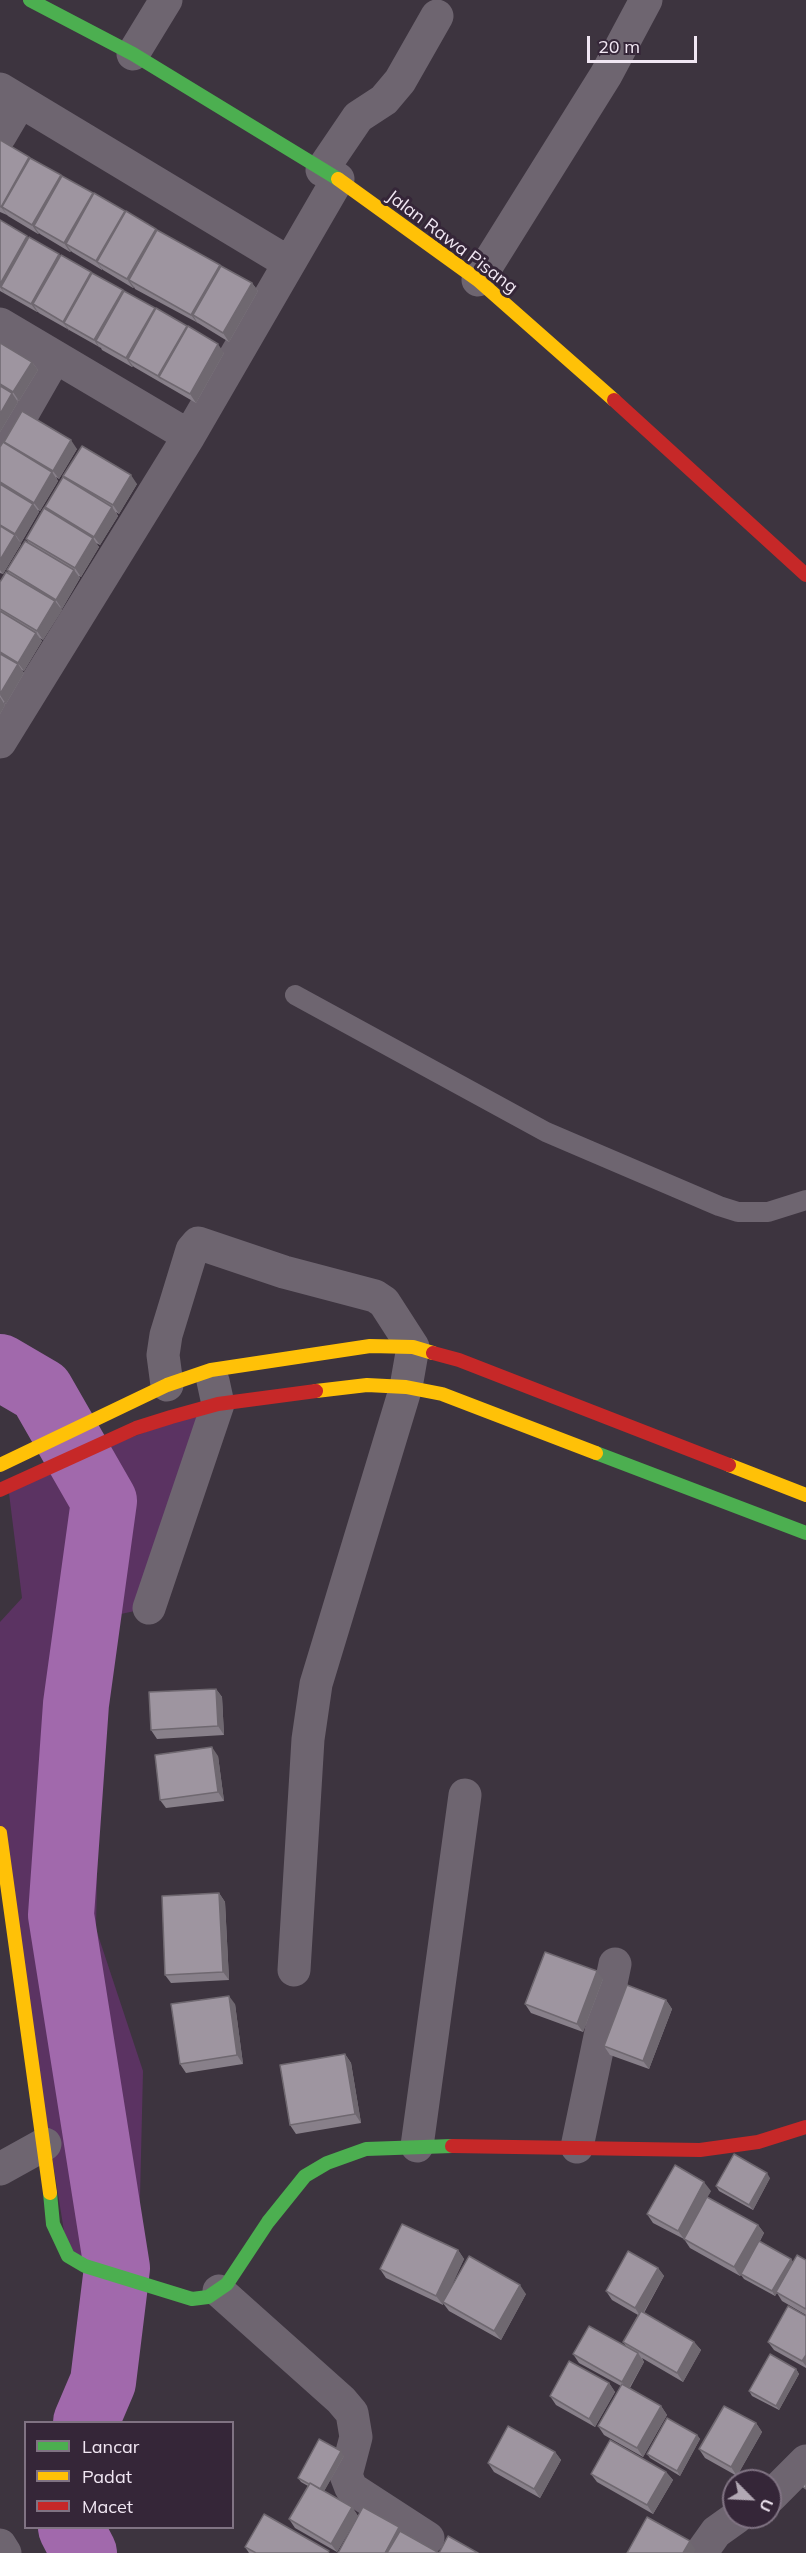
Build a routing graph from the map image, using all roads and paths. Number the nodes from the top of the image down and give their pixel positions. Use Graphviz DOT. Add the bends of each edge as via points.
graph roads {
  1 [pos="30,0"];
  2 [pos="166,0"];
  3 [pos="646,0"];
  4 [pos="437,16"];
  5 [pos="133,54"];
  6 [pos="10,95"];
  7 [pos="0,136"];
  8 [pos="330,175"];
  9 [pos="289,263"];
  10 [pos="478,280"];
  11 [pos="0,324"];
  12 [pos="56,357"];
  13 [pos="189,436"];
  14 [pos="0,453"];
  15 [pos="806,574"];
  16 [pos="0,742"];
  17 [pos="295,995"];
  18 [pos="806,1200"];
  19 [pos="413,1347"];
  20 [pos="211,1370"];
  21 [pos="166,1385"];
  22 [pos="406,1387"];
  23 [pos="218,1404"];
  24 [pos="0,1465"];
  25 [pos="4,1488"];
  26 [pos="806,1496"];
  27 [pos="806,1533"];
  28 [pos="149,1608"];
  29 [pos="465,1795"];
  30 [pos="0,1833"];
  31 [pos="8,1964"];
  32 [pos="615,1964"];
  33 [pos="294,1970"];
  34 [pos="800,2136"];
  35 [pos="45,2144"];
  36 [pos="417,2146"];
  37 [pos="577,2147"];
  38 [pos="0,2169"];
  39 [pos="219,2292"];
  40 [pos="806,2462"];
  41 [pos="782,2486"];
  42 [pos="722,2528"];
  43 [pos="428,2538"];
  44 [pos="0,2545"];
  45 [pos="5,2553"];
  46 [pos="701,2553"];
  1 -- 5 [label="street, Jalan Rawa Pisang"];
  2 -- 5 [label="street"];
  3 -- 10 [label="street" via="606,75"];
  4 -- 8 [label="street" via="400,81 384,100 358,117"];
  5 -- 8 [label="street, Jalan Rawa Pisang"];
  6 -- 7 [label="street"];
  6 -- 9 [label="street"];
  8 -- 9 [label="street"];
  8 -- 10 [label="street, Jalan Rawa Pisang"];
  9 -- 13 [label="street"];
  10 -- 15 [label="street, Jalan Rawa Pisang"];
  11 -- 12 [label="street"];
  12 -- 13 [label="street"];
  12 -- 14 [label="street"];
  13 -- 16 [label="street"];
  17 -- 18 [label="lane" via="546,1132 719,1206 759,1213"];
  19 -- 20 [label="street" via="370,1346"];
  19 -- 21 [label="street" via="384,1302 375,1296 284,1272 198,1243 192,1250 166,1335"];
  19 -- 22 [label="street"];
  19 -- 26 [label="street" via="459,1360"];
  20 -- 21 [label="street"];
  20 -- 23 [label="street"];
  21 -- 24 [label="street"];
  22 -- 23 [label="street" via="367,1384"];
  22 -- 27 [label="street" via="442,1394"];
  22 -- 33 [label="street" via="316,1684 308,1739"];
  23 -- 25 [label="street" via="136,1428"];
  23 -- 28 [label="street"];
  29 -- 36 [label="street"];
  30 -- 31 [label="street"];
  31 -- 35 [label="street"];
  32 -- 37 [label="street"];
  34 -- 37 [label="street" via="700,2150"];
  35 -- 38 [label="street"];
  35 -- 39 [label="street" via="53,2224 68,2256 85,2266 169,2294 192,2299"];
  36 -- 37 [label="street"];
  36 -- 39 [label="street" via="366,2149 327,2163 306,2176"];
  39 -- 43 [label="street" via="351,2413 356,2437 346,2475 351,2488"];
  40 -- 41 [label="street"];
  42 -- 46 [label="street"];
  44 -- 45 [label="street"];
}
